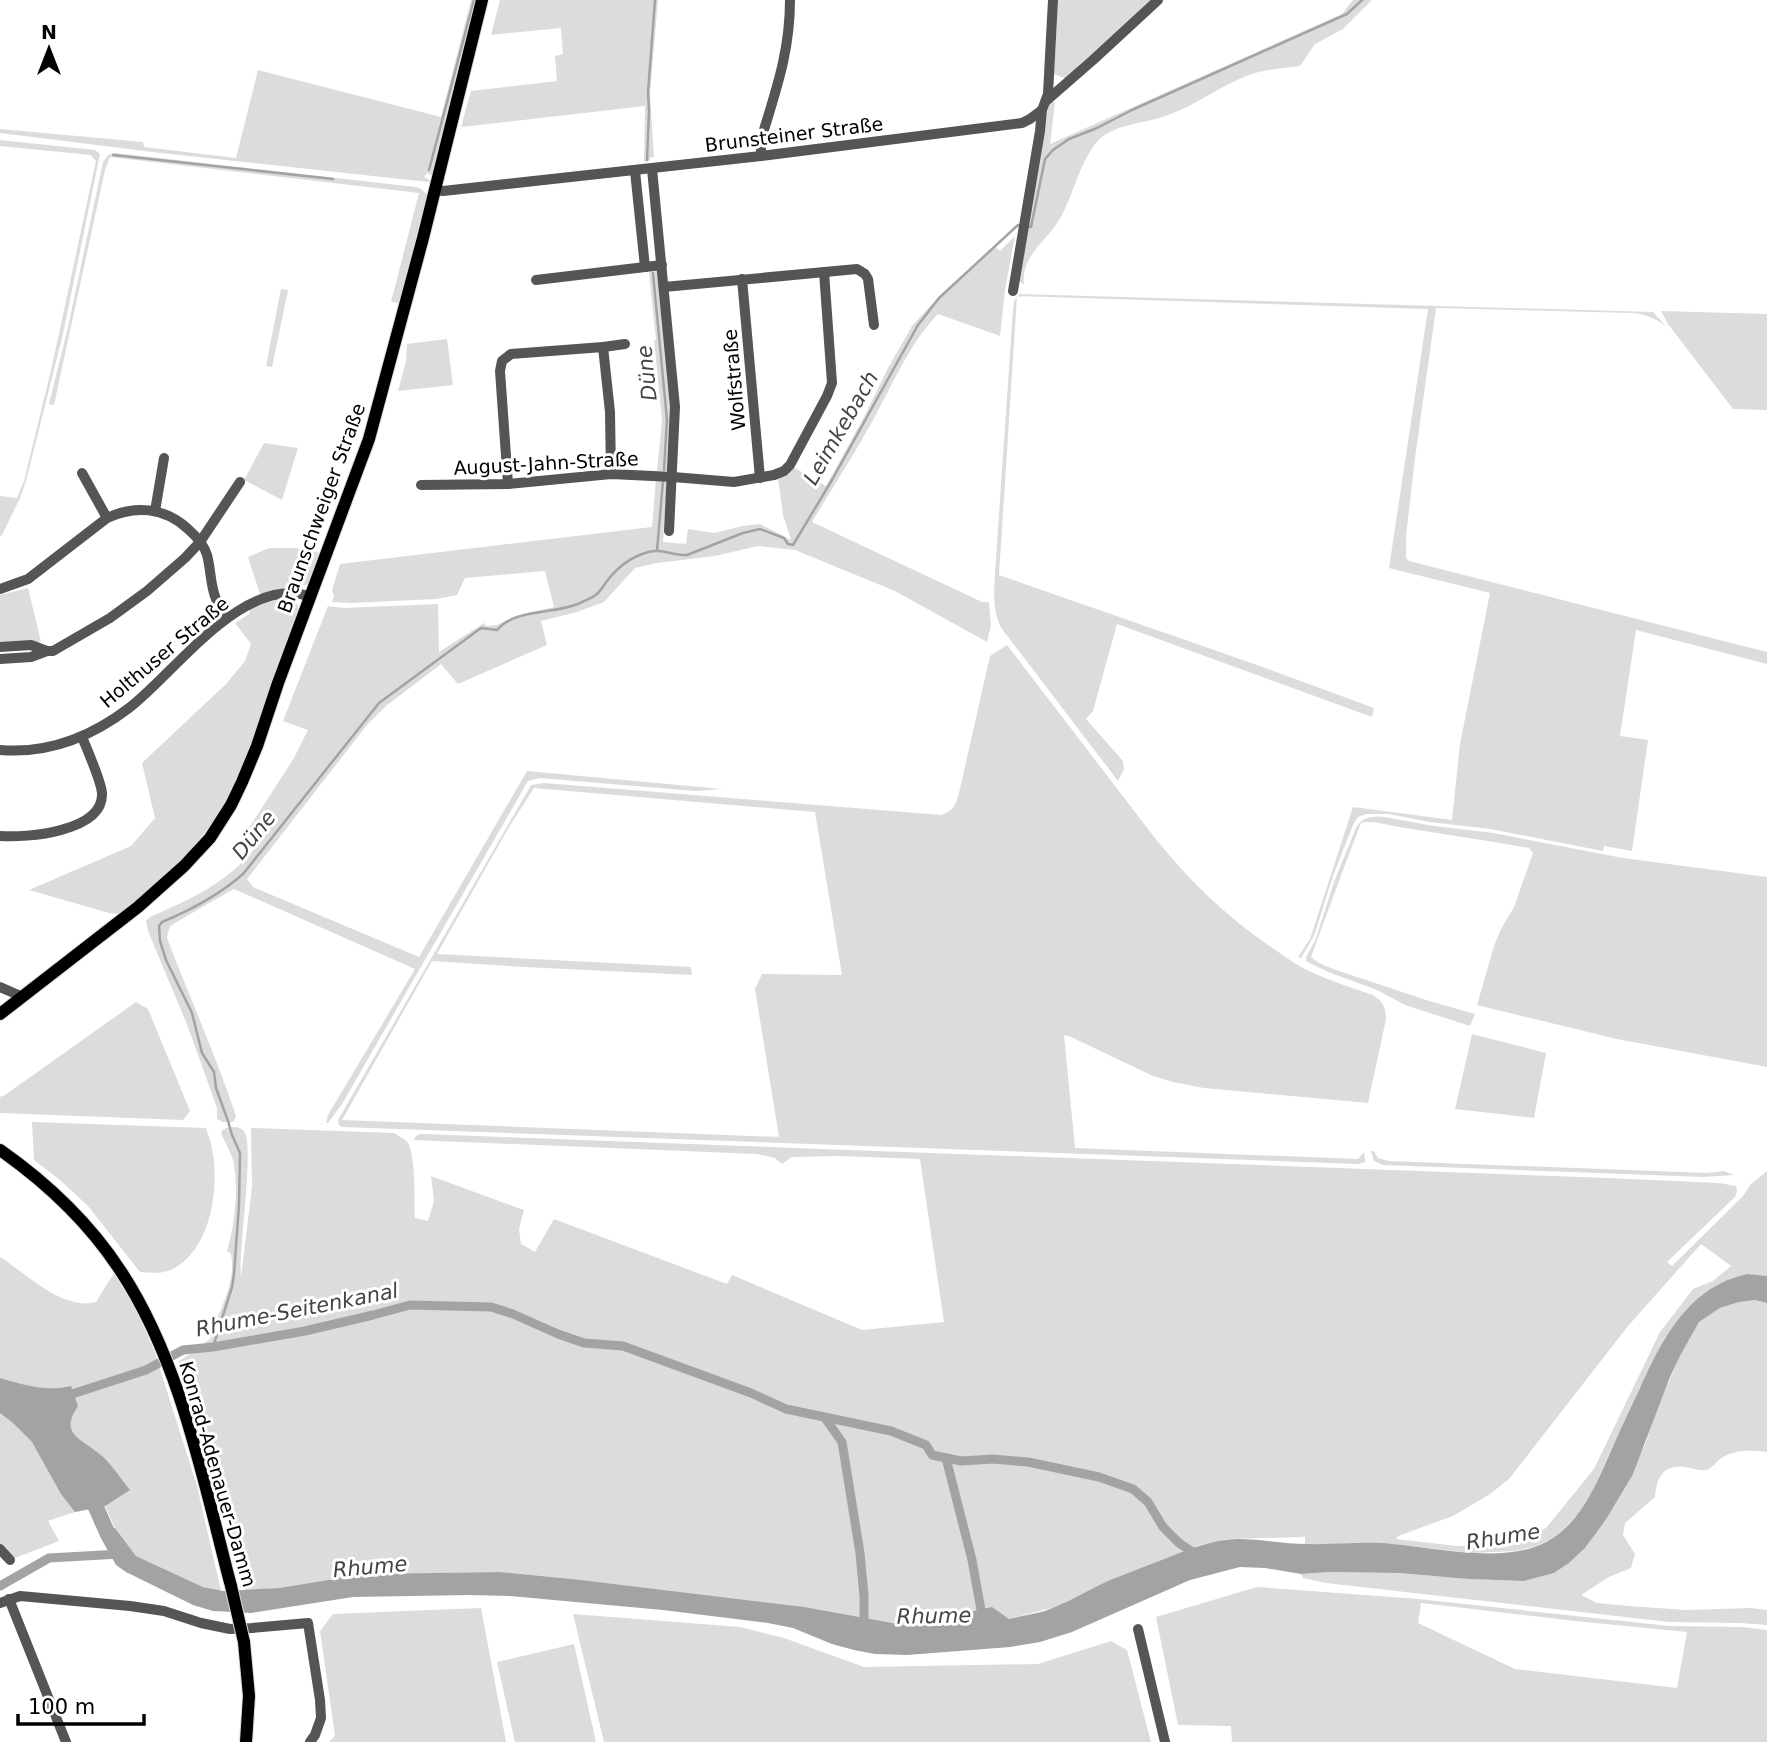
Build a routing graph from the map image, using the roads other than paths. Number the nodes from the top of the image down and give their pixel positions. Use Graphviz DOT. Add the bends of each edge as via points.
graph roads {
  1 [pos="482,0"];
  2 [pos="790,0"];
  3 [pos="1053,0"];
  4 [pos="1158,0"];
  5 [pos="1044,105"];
  6 [pos="761,156"];
  7 [pos="652,169"];
  8 [pos="635,171"];
  9 [pos="435,190"];
  10 [pos="662,265"];
  11 [pos="645,267"];
  12 [pos="824,272"];
  13 [pos="743,279"];
  14 [pos="536,280"];
  15 [pos="664,287"];
  16 [pos="1013,291"];
  17 [pos="874,325"];
  18 [pos="625,344"];
  19 [pos="603,347"];
  20 [pos="164,458"];
  21 [pos="82,473"];
  22 [pos="611,474"];
  23 [pos="673,477"];
  24 [pos="760,478"];
  25 [pos="240,482"];
  26 [pos="508,484"];
  27 [pos="421,485"];
  28 [pos="155,511"];
  29 [pos="107,519"];
  30 [pos="669,531"];
  31 [pos="200,542"];
  32 [pos="0,589"];
  33 [pos="311,597"];
  34 [pos="228,617"];
  35 [pos="0,647"];
  36 [pos="47,651"];
  37 [pos="0,659"];
  38 [pos="82,737"];
  39 [pos="0,750"];
  40 [pos="0,836"];
  41 [pos="0,987"];
  42 [pos="23,997"];
  43 [pos="0,1014"];
  44 [pos="0,1150"];
  45 [pos="0,1549"];
  46 [pos="10,1560"];
  47 [pos="4,1601"];
  48 [pos="1139,1629"];
  49 [pos="66,1742"];
  50 [pos="246,1742"];
  51 [pos="310,1742"];
  52 [pos="1165,1742"];
  1 -- 9 [label="main road, Braunschweiger Straße"];
  2 -- 6 [label="street" via="787,50 763,133"];
  3 -- 5 [label="street" via="1049,89"];
  4 -- 5 [label="street, Brunsteiner Straße"];
  5 -- 6 [label="street, Brunsteiner Straße" via="1030,119 1016,124"];
  5 -- 16 [label="street"];
  6 -- 7 [label="street, Brunsteiner Straße"];
  7 -- 8 [label="street, Brunsteiner Straße"];
  7 -- 10 [label="street"];
  8 -- 9 [label="street, Brunsteiner Straße"];
  8 -- 11 [label="street"];
  9 -- 33 [label="main road, Braunschweiger Straße" via="369,439"];
  10 -- 11 [label="street"];
  10 -- 15 [label="street"];
  11 -- 14 [label="street"];
  12 -- 13 [label="street"];
  12 -- 17 [label="street" via="857,270 865,274"];
  12 -- 24 [label="street, August-Jahn-Straße" via="832,387 790,465"];
  13 -- 15 [label="street"];
  13 -- 24 [label="street, Wolfstraße"];
  15 -- 23 [label="street" via="675,408"];
  18 -- 19 [label="street"];
  19 -- 22 [label="street"];
  19 -- 26 [label="street" via="511,354 502,361"];
  20 -- 28 [label="street"];
  21 -- 29 [label="street"];
  22 -- 23 [label="street, August-Jahn-Straße"];
  22 -- 26 [label="street, August-Jahn-Straße"];
  23 -- 24 [label="street, August-Jahn-Straße" via="727,482"];
  23 -- 30 [label="street"];
  25 -- 31 [label="street"];
  26 -- 27 [label="street, August-Jahn-Straße"];
  28 -- 29 [label="street" via="132,510"];
  28 -- 31 [label="street" via="179,521"];
  29 -- 32 [label="street" via="28,579"];
  31 -- 34 [label="street" via="207,554 215,598"];
  31 -- 36 [label="street" via="110,618"];
  33 -- 34 [label="street, Holthuser Straße" via="290,592 273,595"];
  33 -- 42 [label="main road, Braunschweiger Straße" via="242,782 209,838 138,907"];
  34 -- 38 [label="street, Holthuser Straße" via="129,708"];
  35 -- 36 [label="street" via="32,645"];
  36 -- 37 [label="street"];
  38 -- 39 [label="street, Holthuser Straße" via="51,748"];
  38 -- 40 [label="street" via="102,793 92,815 52,832"];
  41 -- 42 [label="street"];
  42 -- 43 [label="main road, Braunschweiger Straße"];
  44 -- 50 [label="main road, Konrad-Adenauer-Damm, bridge" via="42,1182 87,1228 120,1270 156,1337 185,1412 244,1642 249,1696"];
  45 -- 46 [label="street"];
  47 -- 49 [label="street"];
  47 -- 51 [label="street" via="20,1596 138,1607 230,1629 308,1623 321,1718"];
  48 -- 52 [label="street"];
}
